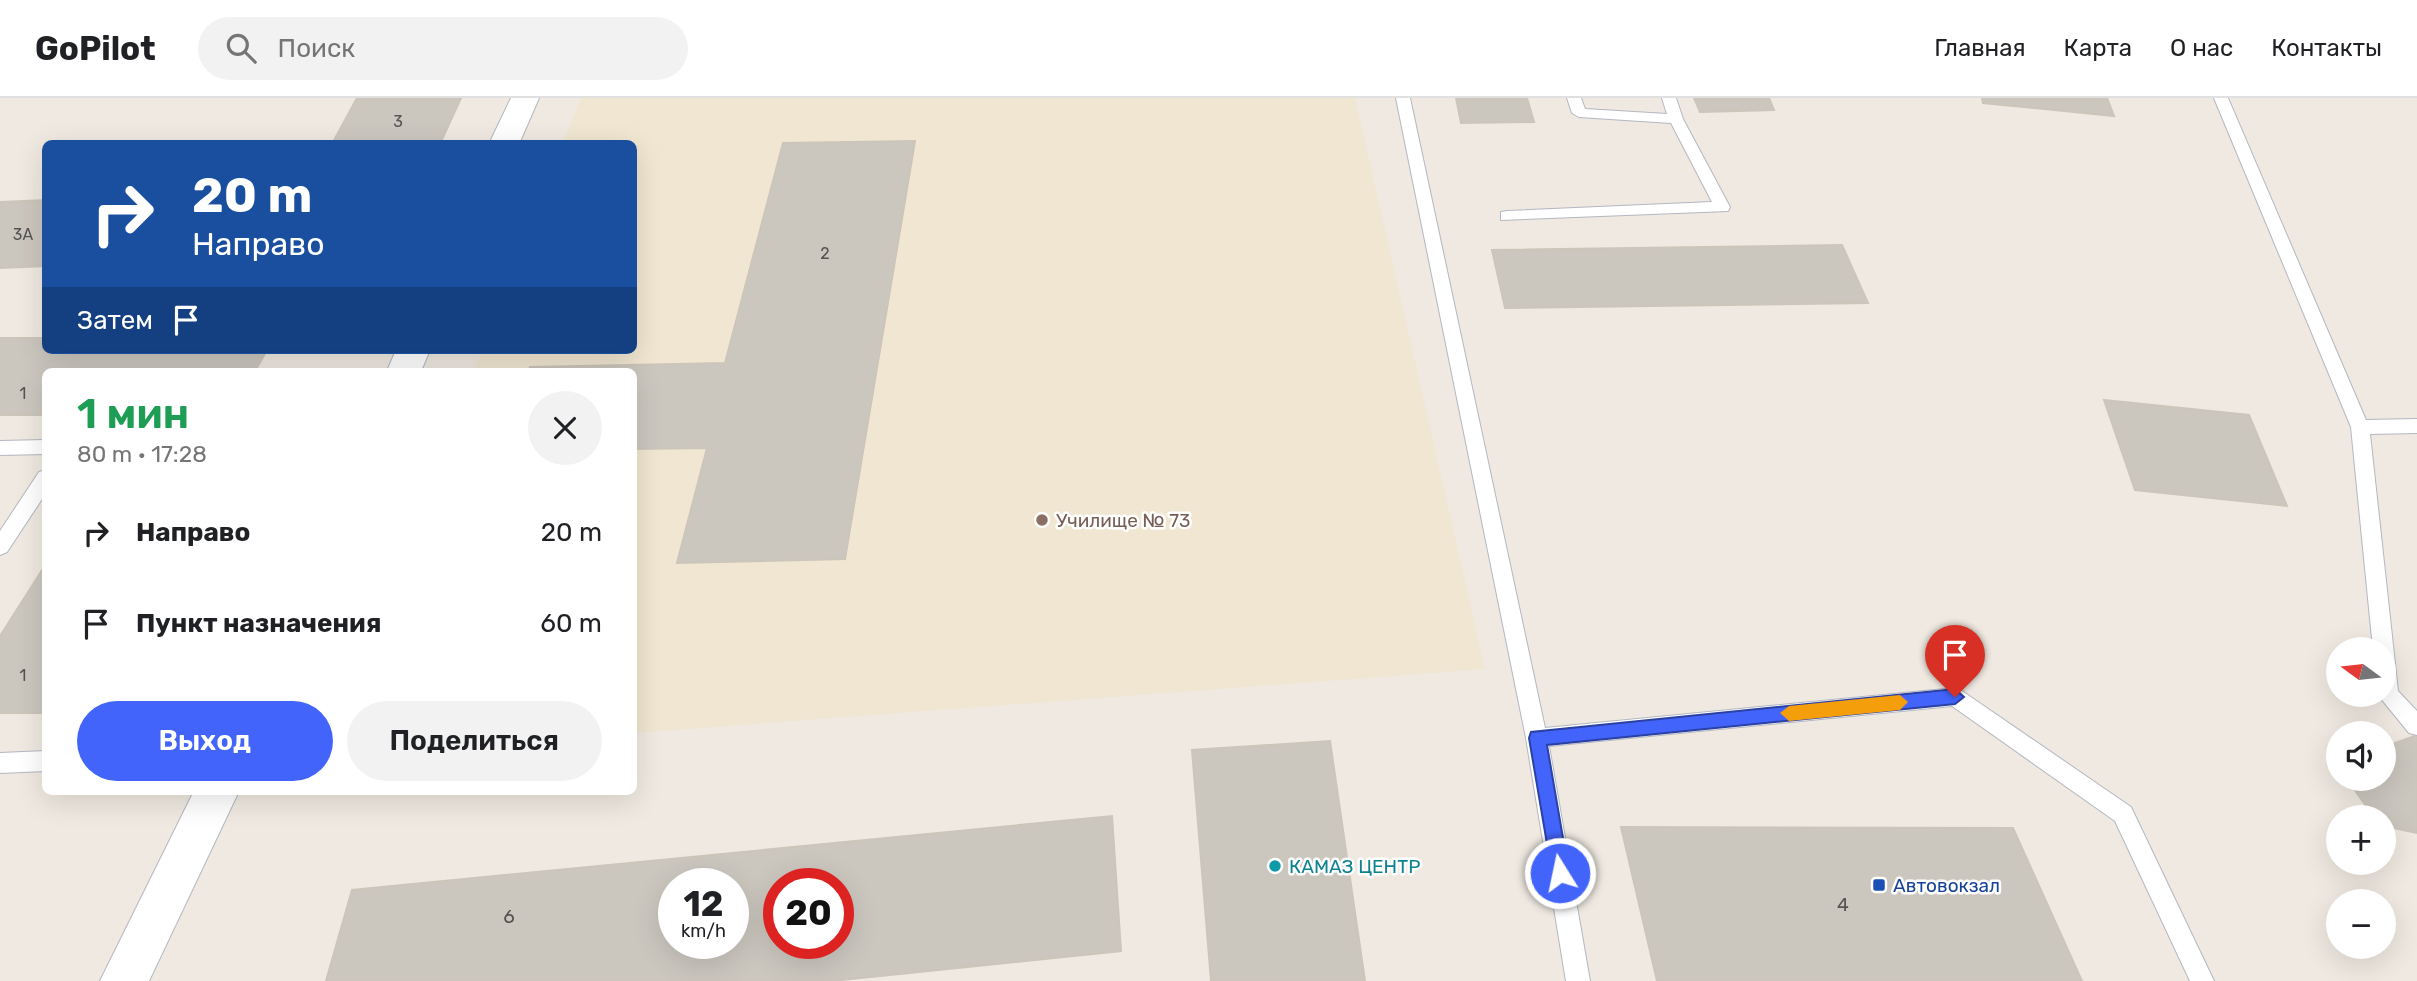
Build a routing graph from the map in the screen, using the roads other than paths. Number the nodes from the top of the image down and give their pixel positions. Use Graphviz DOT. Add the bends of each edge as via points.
graph roads {
  1 [pos="524,98"];
  2 [pos="1403,98"];
  3 [pos="1574,98"];
  4 [pos="1669,98"];
  5 [pos="2221,98"];
  6 [pos="1676,119"];
  7 [pos="507,140"];
  8 [pos="1507,216"];
  9 [pos="2417,426"];
  10 [pos="2360,427"];
  11 [pos="42,447"];
  12 [pos="0,448"];
  13 [pos="42,483"];
  14 [pos="0,547"];
  15 [pos="2382,637"];
  16 [pos="2396,704"];
  17 [pos="2417,726"];
  18 [pos="1537,738"];
  19 [pos="42,761"];
  20 [pos="0,763"];
  21 [pos="215,795"];
  22 [pos="124,981"];
  23 [pos="1578,981"];
  24 [pos="2202,981"];
  1 -- 7 [label="street"];
  2 -- 18 [label="lane"];
  3 -- 6 [label="lane" via="1579,113"];
  4 -- 6 [label="lane"];
  5 -- 10 [label="lane"];
  6 -- 8 [label="lane" via="1722,206"];
  9 -- 10 [label="lane"];
  10 -- 15 [label="lane"];
  11 -- 12 [label="lane"];
  13 -- 14 [label="lane"];
  16 -- 17 [label="lane"];
  18 -- 23 [label="lane"];
  18 -- 24 [label="lane" via="1955,697 2123,814"];
  19 -- 20 [label="lane"];
  21 -- 22 [label="street"];
}
